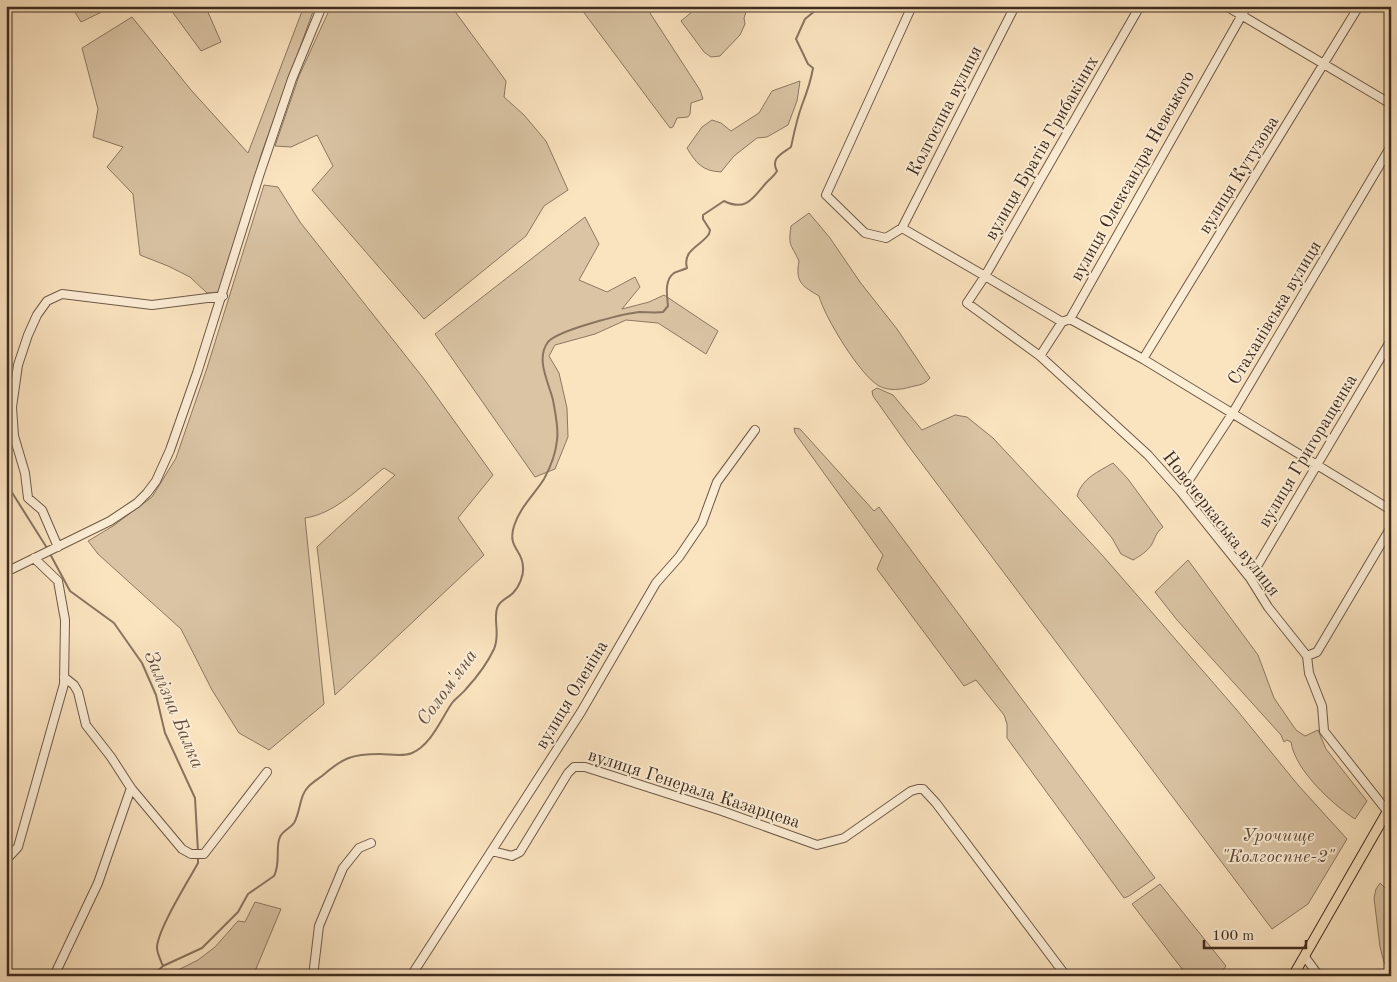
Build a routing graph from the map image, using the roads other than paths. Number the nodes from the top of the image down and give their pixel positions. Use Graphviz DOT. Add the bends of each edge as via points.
graph roads {
  1 [pos="322,6"];
  2 [pos="912,6"];
  3 [pos="1016,6"];
  4 [pos="1140,6"];
  5 [pos="1226,6"];
  6 [pos="1247,6"];
  7 [pos="1359,6"];
  8 [pos="1241,16"];
  9 [pos="1324,66"];
  10 [pos="1391,104"];
  11 [pos="1391,146"];
  12 [pos="902,228"];
  13 [pos="986,276"];
  14 [pos="223,296"];
  15 [pos="967,303"];
  16 [pos="1066,320"];
  17 [pos="1391,340"];
  18 [pos="1040,356"];
  19 [pos="1143,360"];
  20 [pos="1232,414"];
  21 [pos="755,430"];
  22 [pos="1318,466"];
  23 [pos="1181,492"];
  24 [pos="1391,510"];
  25 [pos="1391,526"];
  26 [pos="55,548"];
  27 [pos="35,557"];
  28 [pos="6,572"];
  29 [pos="1250,578"];
  30 [pos="1307,656"];
  31 [pos="64,676"];
  32 [pos="268,772"];
  33 [pos="131,788"];
  34 [pos="1389,808"];
  35 [pos="371,843"];
  36 [pos="492,851"];
  37 [pos="6,860"];
  38 [pos="1305,957"];
  39 [pos="54,976"];
  40 [pos="313,976"];
  41 [pos="411,976"];
  42 [pos="1066,976"];
  43 [pos="1293,976"];
  44 [pos="1319,976"];
  1 -- 14 [label="street" via="292,79"];
  2 -- 12 [label="street" via="826,195 865,233 886,238"];
  3 -- 12 [label="street, Колгоспна вулиця"];
  4 -- 13 [label="street, вулиця Братів Грибакіних"];
  5 -- 8 [label="street"];
  6 -- 8 [label="street, вулиця Олександра Невського"];
  7 -- 9 [label="street, вулиця Кутузова"];
  8 -- 9 [label="street"];
  8 -- 16 [label="street, вулиця Олександра Невського"];
  9 -- 10 [label="street"];
  9 -- 19 [label="street, вулиця Кутузова"];
  11 -- 20 [label="street, Стаханівська вулиця"];
  12 -- 13 [label="street"];
  13 -- 15 [label="street, вулиця Братів Грибакіних"];
  13 -- 16 [label="street"];
  14 -- 26 [label="street" via="170,450 156,481 124,512"];
  14 -- 26 [label="street" via="152,305 62,294 47,301 37,314 18,365 12,407 14,436 25,473 28,498 42,510"];
  15 -- 18 [label="street, Новочеркаська вулиця"];
  16 -- 18 [label="street, вулиця Олександра Невського"];
  16 -- 19 [label="street"];
  17 -- 22 [label="street, вулиця Григоращенка"];
  18 -- 23 [label="street, Новочеркаська вулиця" via="1148,455"];
  19 -- 20 [label="street"];
  20 -- 22 [label="street"];
  20 -- 23 [label="street, Стаханівська вулиця"];
  21 -- 36 [label="street, вулиця Оленіна" via="718,482 702,523 656,583 581,712"];
  22 -- 24 [label="street"];
  22 -- 29 [label="street, вулиця Григоращенка"];
  23 -- 29 [label="street, Новочеркаська вулиця"];
  25 -- 30 [label="street" via="1317,652"];
  26 -- 27 [label="street"];
  27 -- 28 [label="street"];
  27 -- 31 [label="street" via="58,581 65,620"];
  29 -- 30 [label="street, Новочеркаська вулиця" via="1268,607"];
  30 -- 34 [label="street, Новочеркаська вулиця" via="1309,673 1322,706 1324,731"];
  31 -- 33 [label="street" via="78,692 86,725"];
  31 -- 37 [label="street" via="18,847"];
  32 -- 33 [label="street" via="203,854 193,855 182,849"];
  33 -- 39 [label="street" via="98,883"];
  34 -- 38 [label="main road"];
  35 -- 40 [label="street" via="359,848 343,868 319,926"];
  36 -- 41 [label="street, вулиця Оленіна"];
  36 -- 42 [label="street, вулиця Генерала Казарцева" via="512,856 520,852 574,767 585,767 817,845 844,838 911,791 923,789"];
  38 -- 43 [label="main road"];
  38 -- 44 [label="street"];
}
